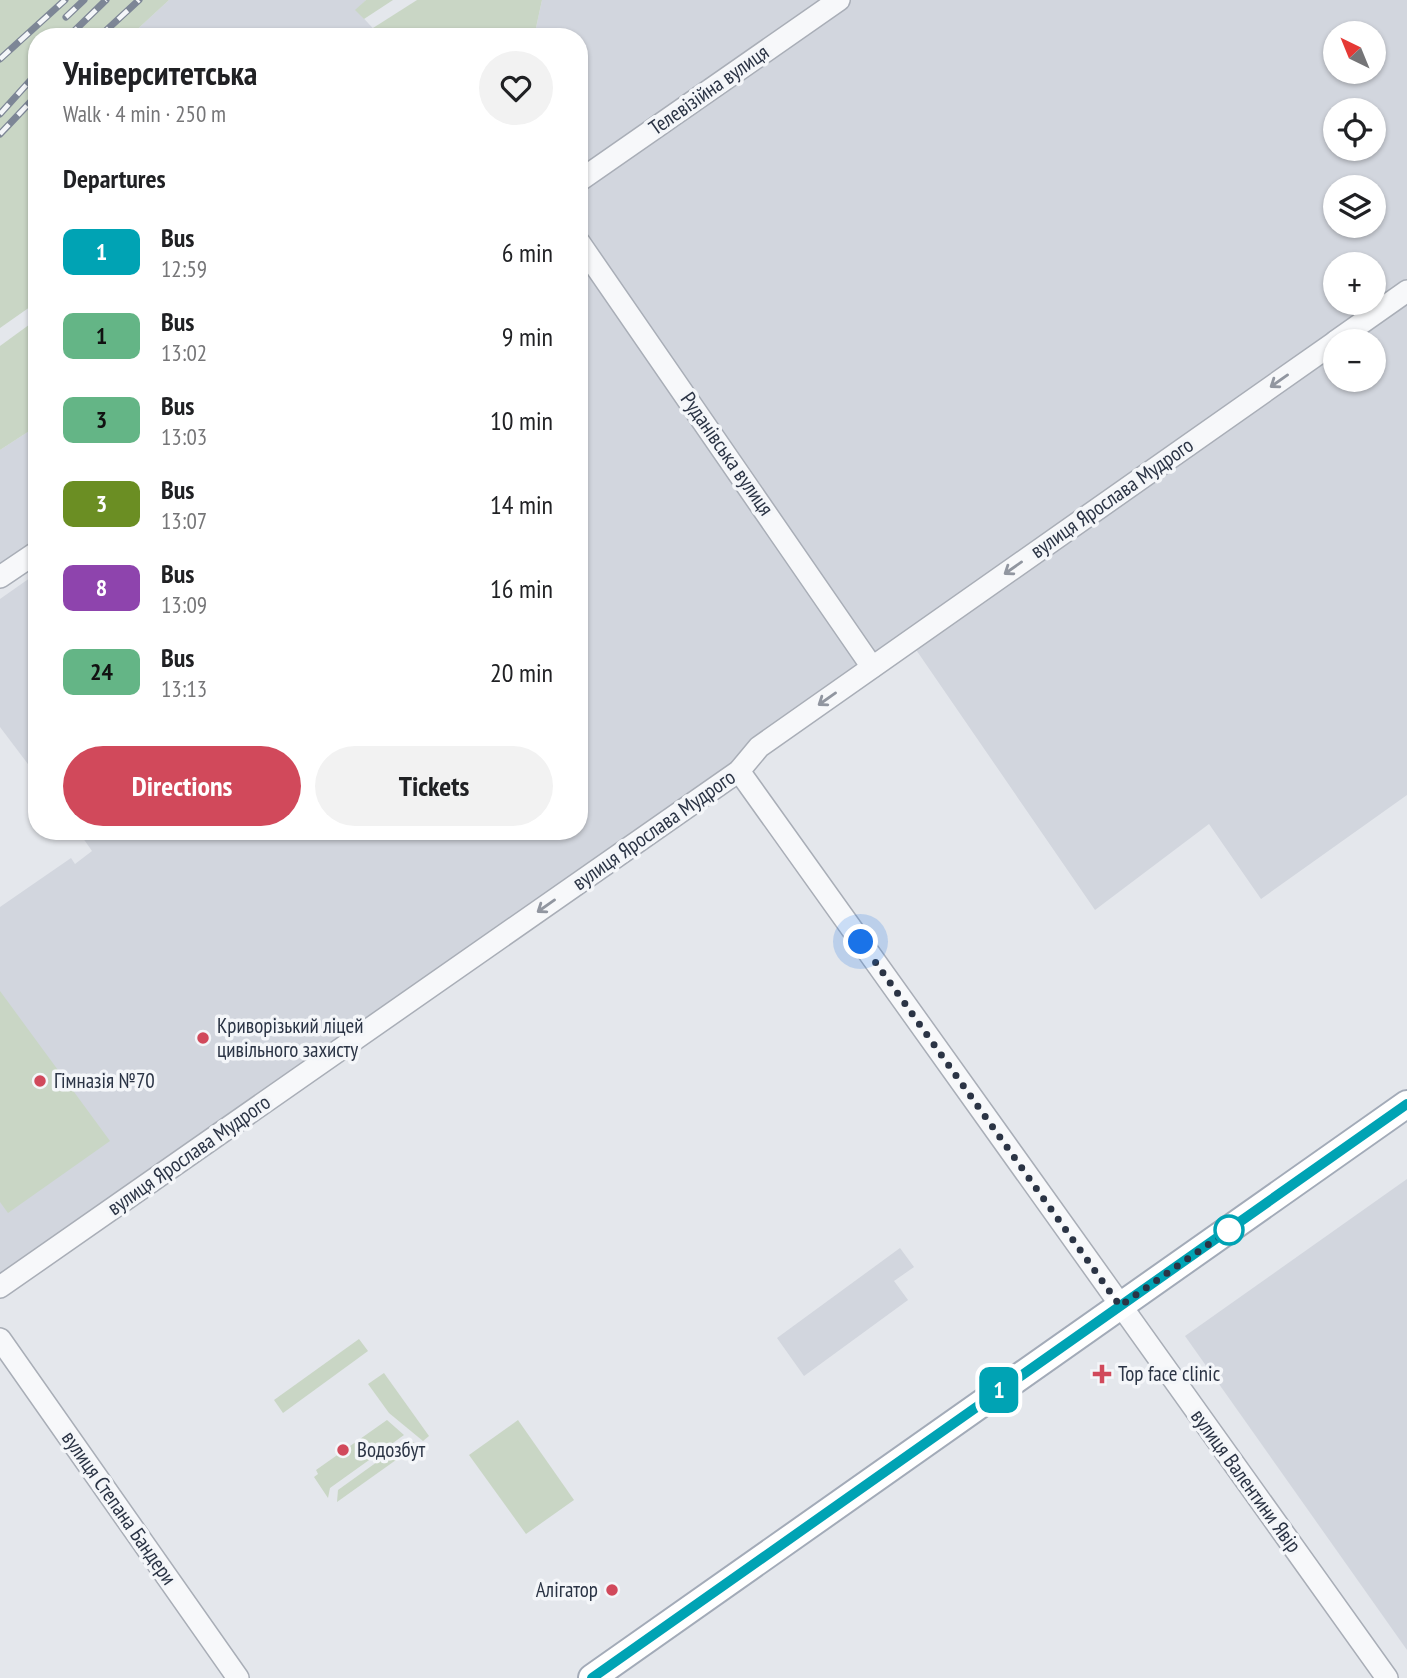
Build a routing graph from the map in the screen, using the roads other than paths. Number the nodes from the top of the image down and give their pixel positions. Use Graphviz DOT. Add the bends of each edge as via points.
graph roads {
  1 [pos="839,0"];
  2 [pos="588,175"];
  3 [pos="588,255"];
  4 [pos="1407,291"];
  5 [pos="1353,329"];
  6 [pos="1323,350"];
  7 [pos="28,558"];
  8 [pos="0,577"];
  9 [pos="872,667"];
  10 [pos="739,771"];
  11 [pos="1407,1104"];
  12 [pos="0,1287"];
  13 [pos="1120,1306"];
  14 [pos="0,1339"];
  15 [pos="238,1678"];
  16 [pos="593,1678"];
  17 [pos="1387,1678"];
  1 -- 2 [label="street, Телевізійна вулиця"];
  3 -- 9 [label="street, Руданівська вулиця"];
  4 -- 5 [label="street, вулиця Ярослава Мудрого"];
  6 -- 9 [label="street, вулиця Ярослава Мудрого, one-way"];
  7 -- 8 [label="street"];
  9 -- 10 [label="street, вулиця Ярослава Мудрого, one-way" via="759,747"];
  10 -- 12 [label="street, вулиця Ярослава Мудрого, one-way"];
  10 -- 13 [label="street, вулиця Валентини Явір"];
  11 -- 13 [label="main road"];
  13 -- 16 [label="main road"];
  13 -- 17 [label="street, вулиця Валентини Явір"];
  14 -- 15 [label="street, вулиця Степана Бандери"];
}
